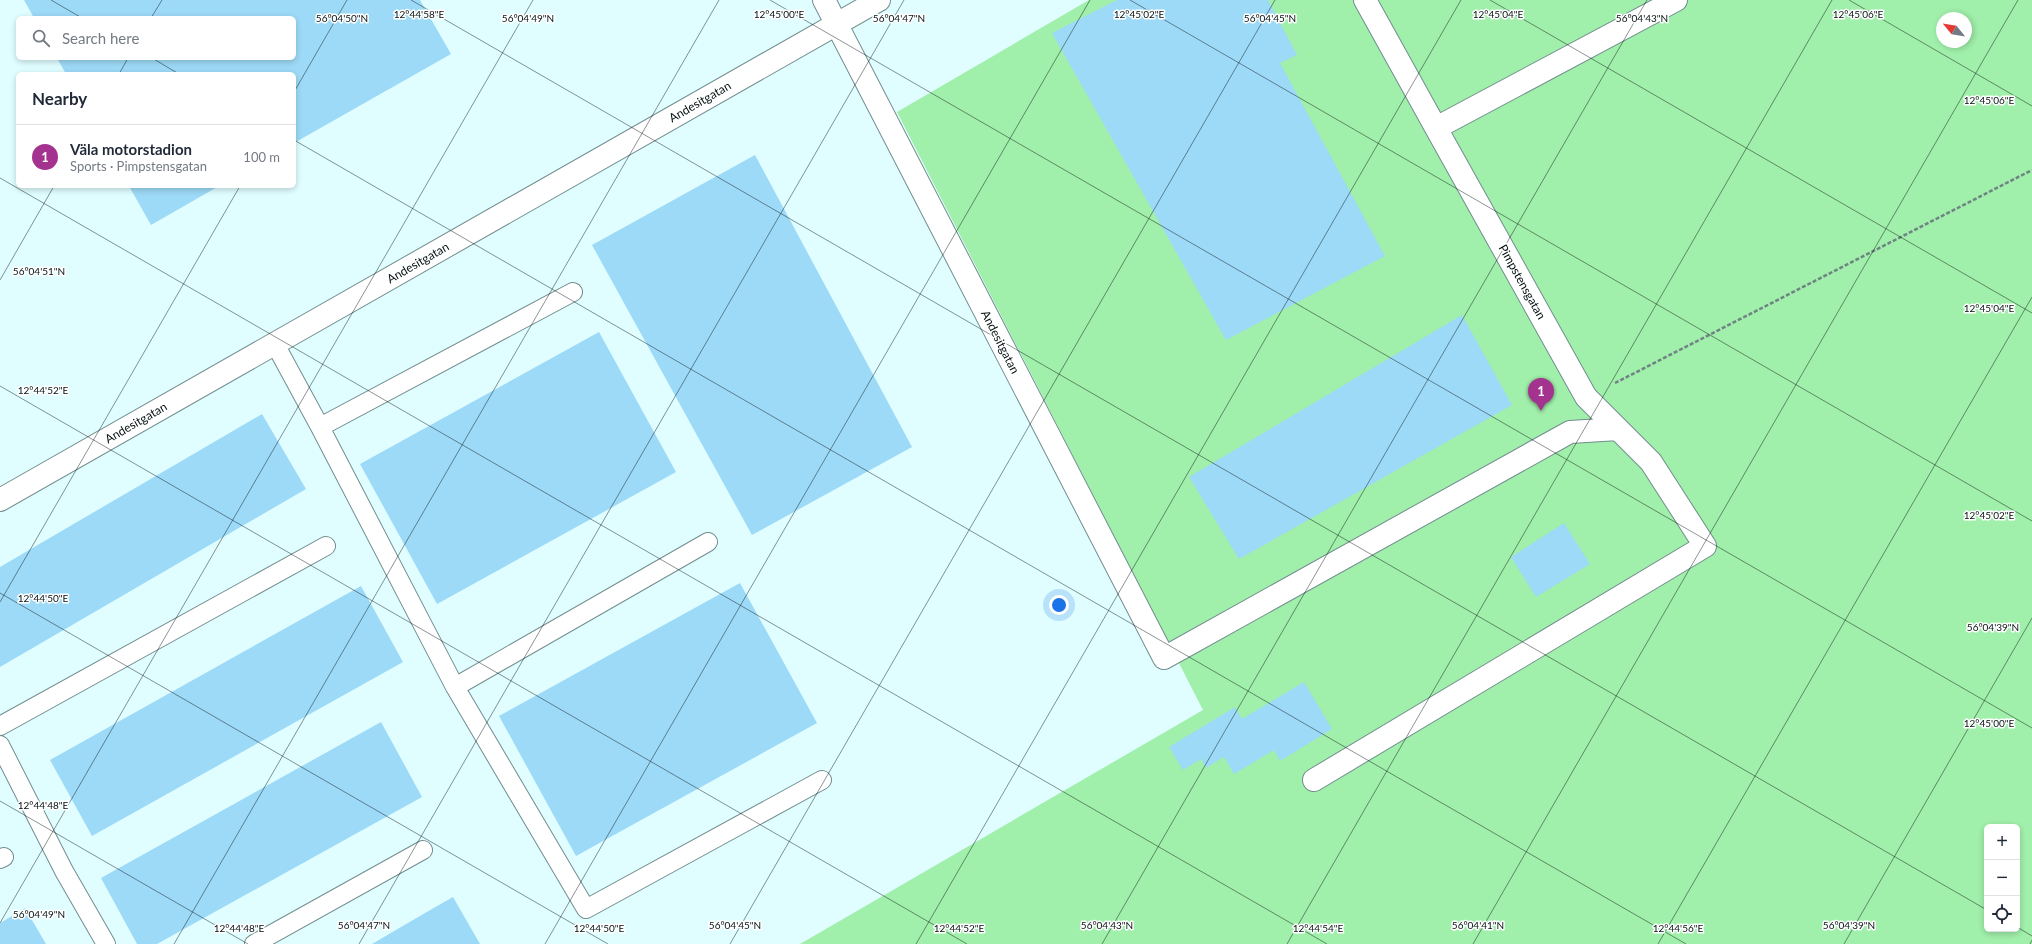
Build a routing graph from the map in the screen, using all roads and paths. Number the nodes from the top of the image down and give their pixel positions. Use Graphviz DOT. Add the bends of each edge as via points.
graph roads {
  1 [pos="824,0"];
  2 [pos="879,0"];
  3 [pos="1364,0"];
  4 [pos="1676,0"];
  5 [pos="836,25"];
  6 [pos="1436,128"];
  7 [pos="2032,170"];
  8 [pos="573,292"];
  9 [pos="275,344"];
  10 [pos="1586,397"];
  11 [pos="320,427"];
  12 [pos="1618,429"];
  13 [pos="0,500"];
  14 [pos="708,542"];
  15 [pos="326,546"];
  16 [pos="455,687"];
  17 [pos="0,726"];
  18 [pos="0,745"];
  19 [pos="822,780"];
  20 [pos="1314,780"];
  21 [pos="423,850"];
  22 [pos="106,944"];
  23 [pos="254,944"];
  1 -- 5 [label="street, Andesitgatan"];
  2 -- 5 [label="street, Andesitgatan"];
  3 -- 6 [label="street, Pimpstensgatan"];
  4 -- 6 [label="street"];
  5 -- 9 [label="street, Andesitgatan"];
  5 -- 12 [label="street, Andesitgatan" via="1164,658 1570,432"];
  6 -- 10 [label="street, Pimpstensgatan"];
  7 -- 10 [label="path"];
  8 -- 11 [label="lane"];
  9 -- 11 [label="lane"];
  9 -- 13 [label="street, Andesitgatan"];
  10 -- 12 [label="street, Pimpstensgatan"];
  11 -- 16 [label="lane"];
  12 -- 20 [label="street, Pimpstensgatan" via="1652,462 1705,546"];
  14 -- 16 [label="lane"];
  15 -- 17 [label="lane"];
  16 -- 19 [label="lane" via="586,909"];
  18 -- 22 [label="lane" via="64,871"];
  21 -- 23 [label="lane"];
}
